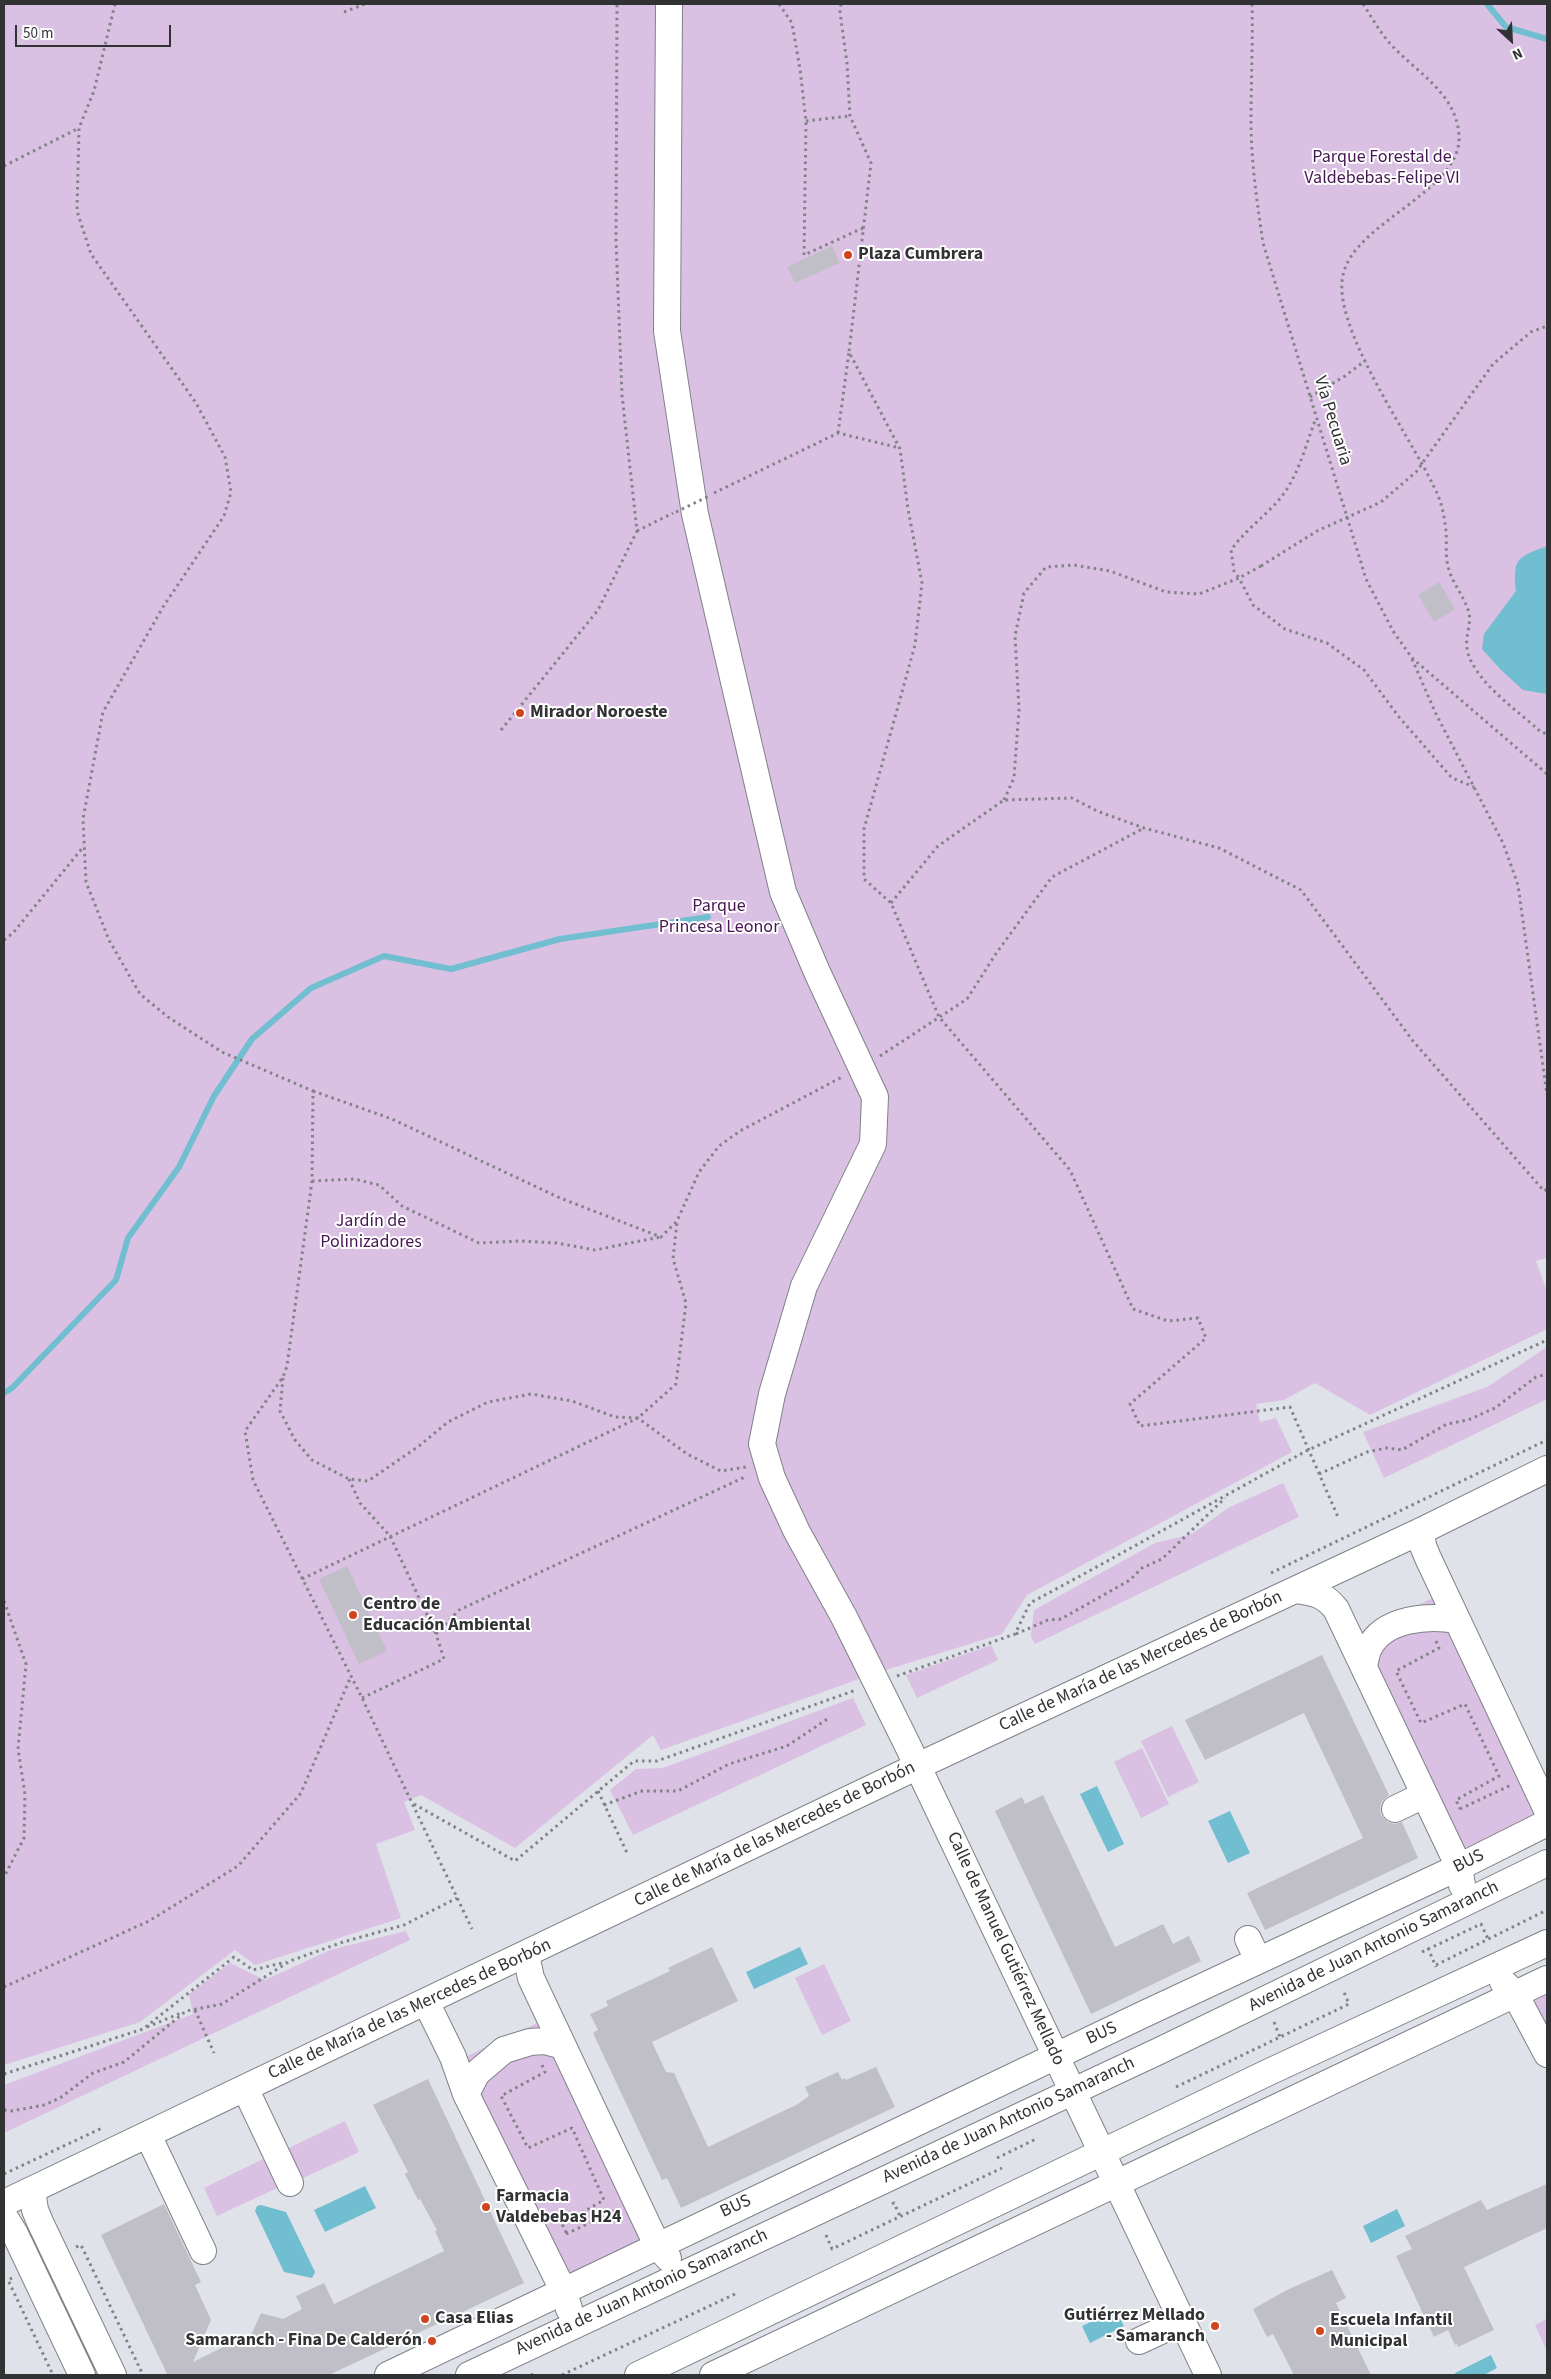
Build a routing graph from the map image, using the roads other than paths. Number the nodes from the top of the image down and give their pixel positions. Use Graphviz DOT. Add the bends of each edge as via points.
graph roads {
  1 [pos="669,4"];
  2 [pos="1547,1469"];
  3 [pos="1421,1531"];
  4 [pos="1295,1590"];
  5 [pos="1457,1620"];
  6 [pos="1364,1667"];
  7 [pos="918,1766"];
  8 [pos="1424,1795"];
  9 [pos="1395,1809"];
  10 [pos="1547,1810"];
  11 [pos="1547,1823"];
  12 [pos="1547,1863"];
  13 [pos="1458,1867"];
  14 [pos="1458,1906"];
  15 [pos="1547,1943"];
  16 [pos="526,1955"];
  17 [pos="1485,1972"];
  18 [pos="1547,1979"];
  19 [pos="1515,1994"];
  20 [pos="426,2002"];
  21 [pos="563,2046"];
  22 [pos="1547,2054"];
  23 [pos="1056,2056"];
  24 [pos="245,2088"];
  25 [pos="1072,2092"];
  26 [pos="466,2094"];
  27 [pos="148,2135"];
  28 [pos="1102,2153"];
  29 [pos="290,2183"];
  30 [pos="1116,2184"];
  31 [pos="32,2190"];
  32 [pos="4,2204"];
  33 [pos="4,2216"];
  34 [pos="657,2245"];
  35 [pos="203,2251"];
  36 [pos="686,2272"];
  37 [pos="564,2292"];
  38 [pos="1182,2321"];
  39 [pos="568,2329"];
  40 [pos="712,2340"];
  41 [pos="1139,2341"];
  42 [pos="717,2374"];
  43 [pos="82,2375"];
  44 [pos="113,2375"];
  45 [pos="388,2375"];
  46 [pos="469,2375"];
  47 [pos="638,2375"];
  48 [pos="1208,2375"];
  1 -- 7 [label="street, Calle de Manuel Gutiérrez Mellado" via="667,331 695,514 784,892 875,1096 873,1144 804,1286 772,1394 762,1444 772,1478 796,1532 844,1617"];
  2 -- 3 [label="street, Calle de María de las Mercedes de Borbón"];
  3 -- 4 [label="street, Calle de María de las Mercedes de Borbón"];
  3 -- 5 [label="street" via="1423,1546"];
  4 -- 6 [label="street" via="1317,1592 1328,1599"];
  4 -- 7 [label="street, Calle de María de las Mercedes de Borbón"];
  5 -- 6 [label="street" via="1435,1616 1397,1624 1368,1648"];
  5 -- 10 [label="street"];
  6 -- 8 [label="street"];
  7 -- 16 [label="street, Calle de María de las Mercedes de Borbón"];
  7 -- 23 [label="street, Calle de Manuel Gutiérrez Mellado"];
  8 -- 9 [label="street"];
  8 -- 13 [label="street"];
  11 -- 13 [label="street, BUS"];
  12 -- 14 [label="street, Avenida de Juan Antonio Samaranch"];
  13 -- 14 [label="street" via="1462,1882"];
  13 -- 23 [label="street, BUS" via="1253,1949"];
  14 -- 25 [label="street, Avenida de Juan Antonio Samaranch"];
  15 -- 17 [label="street"];
  16 -- 20 [label="street, Calle de María de las Mercedes de Borbón"];
  16 -- 21 [label="street" via="531,1978"];
  17 -- 19 [label="street" via="1496,1976"];
  17 -- 28 [label="street"];
  18 -- 19 [label="street"];
  19 -- 22 [label="street"];
  19 -- 30 [label="street"];
  20 -- 24 [label="street, Calle de María de las Mercedes de Borbón"];
  20 -- 26 [label="street" via="453,2057"];
  21 -- 26 [label="street" via="545,2041 530,2042 504,2050 476,2073"];
  21 -- 34 [label="street"];
  23 -- 25 [label="street, Calle de Manuel Gutiérrez Mellado"];
  23 -- 34 [label="street, BUS"];
  24 -- 27 [label="street, Calle de María de las Mercedes de Borbón"];
  24 -- 29 [label="street"];
  25 -- 28 [label="street, Calle de Manuel Gutiérrez Mellado"];
  25 -- 36 [label="street, Avenida de Juan Antonio Samaranch"];
  26 -- 37 [label="street"];
  27 -- 31 [label="street, Calle de María de las Mercedes de Borbón"];
  27 -- 35 [label="street"];
  28 -- 30 [label="street, Calle de Manuel Gutiérrez Mellado"];
  28 -- 40 [label="street"];
  30 -- 38 [label="street, Calle de Manuel Gutiérrez Mellado"];
  30 -- 42 [label="street"];
  31 -- 32 [label="street, Calle de María de las Mercedes de Borbón"];
  31 -- 44 [label="street" via="40,2222"];
  33 -- 43 [label="street"];
  34 -- 36 [label="street" via="671,2262"];
  34 -- 37 [label="street, BUS"];
  36 -- 39 [label="street, Avenida de Juan Antonio Samaranch"];
  37 -- 39 [label="street" via="569,2308"];
  37 -- 45 [label="street"];
  38 -- 41 [label="street"];
  38 -- 48 [label="street, Calle de Manuel Gutiérrez Mellado"];
  39 -- 46 [label="street, Avenida de Juan Antonio Samaranch"];
  40 -- 42 [label="street"];
  40 -- 47 [label="street"];
}
